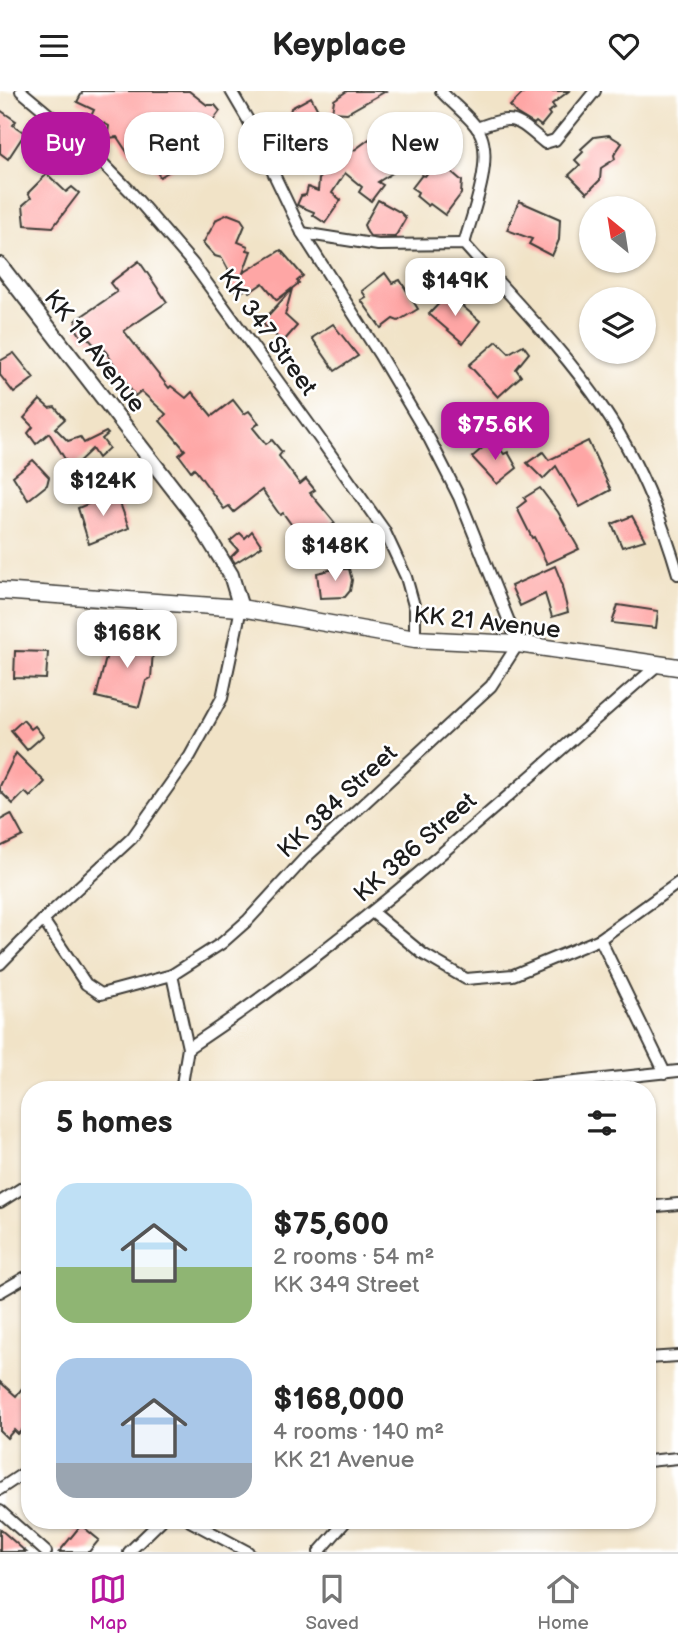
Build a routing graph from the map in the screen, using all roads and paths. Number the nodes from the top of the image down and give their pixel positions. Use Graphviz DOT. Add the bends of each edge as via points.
graph roads {
  1 [pos="21,91"];
  2 [pos="231,91"];
  3 [pos="441,91"];
  4 [pos="595,91"];
  5 [pos="477,128"];
  6 [pos="302,233"];
  7 [pos="464,244"];
  8 [pos="0,265"];
  9 [pos="678,574"];
  10 [pos="0,591"];
  11 [pos="0,604"];
  12 [pos="242,608"];
  13 [pos="415,639"];
  14 [pos="518,644"];
  15 [pos="659,664"];
  16 [pos="678,667"];
  17 [pos="678,883"];
  18 [pos="372,912"];
  19 [pos="43,920"];
  20 [pos="600,939"];
  21 [pos="0,964"];
  22 [pos="172,975"];
  23 [pos="188,1048"];
  24 [pos="678,1071"];
  25 [pos="666,1073"];
  26 [pos="182,1081"];
  27 [pos="588,1081"];
  28 [pos="21,1189"];
  29 [pos="0,1202"];
  30 [pos="678,1204"];
  31 [pos="656,1206"];
  32 [pos="21,1280"];
  33 [pos="0,1292"];
  34 [pos="678,1356"];
  35 [pos="656,1357"];
  36 [pos="678,1458"];
  37 [pos="656,1460"];
  38 [pos="21,1475"];
  39 [pos="0,1489"];
  40 [pos="0,1511"];
  41 [pos="153,1529"];
  42 [pos="205,1529"];
  43 [pos="339,1529"];
  44 [pos="46,1552"];
  45 [pos="130,1552"];
  46 [pos="248,1552"];
  47 [pos="320,1552"];
  1 -- 13 [label="street, KK 347 Street" via="83,142 193,264 322,442 384,530 415,608"];
  2 -- 6 [label="street"];
  3 -- 5 [label="street"];
  4 -- 5 [label="street" via="555,140 545,143 519,121 502,119"];
  5 -- 7 [label="street" via="483,141 484,166"];
  6 -- 7 [label="street" via="378,244"];
  6 -- 14 [label="street" via="430,440 459,496"];
  7 -- 9 [label="street" via="562,354 603,408 637,465"];
  8 -- 12 [label="street, KK 19 Avenue" via="196,518 231,575"];
  10 -- 11 [label="street"];
  10 -- 12 [label="main road, KK 21 Avenue"];
  12 -- 13 [label="main road, KK 21 Avenue"];
  12 -- 19 [label="street" via="222,698 190,756 132,838"];
  13 -- 14 [label="main road, KK 21 Avenue"];
  14 -- 15 [label="main road, KK 21 Avenue"];
  14 -- 22 [label="street, KK 384 Street" via="491,686 304,859 248,920"];
  15 -- 16 [label="main road, KK 21 Avenue"];
  15 -- 18 [label="street, KK 386 Street"];
  17 -- 20 [label="street"];
  18 -- 20 [label="street" via="423,954 466,979 513,975"];
  18 -- 23 [label="street, KK 386 Street" via="250,1007"];
  19 -- 21 [label="street"];
  19 -- 22 [label="street, KK 384 Street" via="86,984 101,994"];
  20 -- 25 [label="street"];
  22 -- 23 [label="street"];
  23 -- 26 [label="street"];
  24 -- 25 [label="street"];
  25 -- 27 [label="street"];
  28 -- 29 [label="street"];
  30 -- 31 [label="street"];
  32 -- 33 [label="street"];
  34 -- 35 [label="street"];
  36 -- 37 [label="street"];
  38 -- 39 [label="street"];
  40 -- 44 [label="street"];
  41 -- 45 [label="street"];
  42 -- 46 [label="street"];
  43 -- 47 [label="street"];
}
